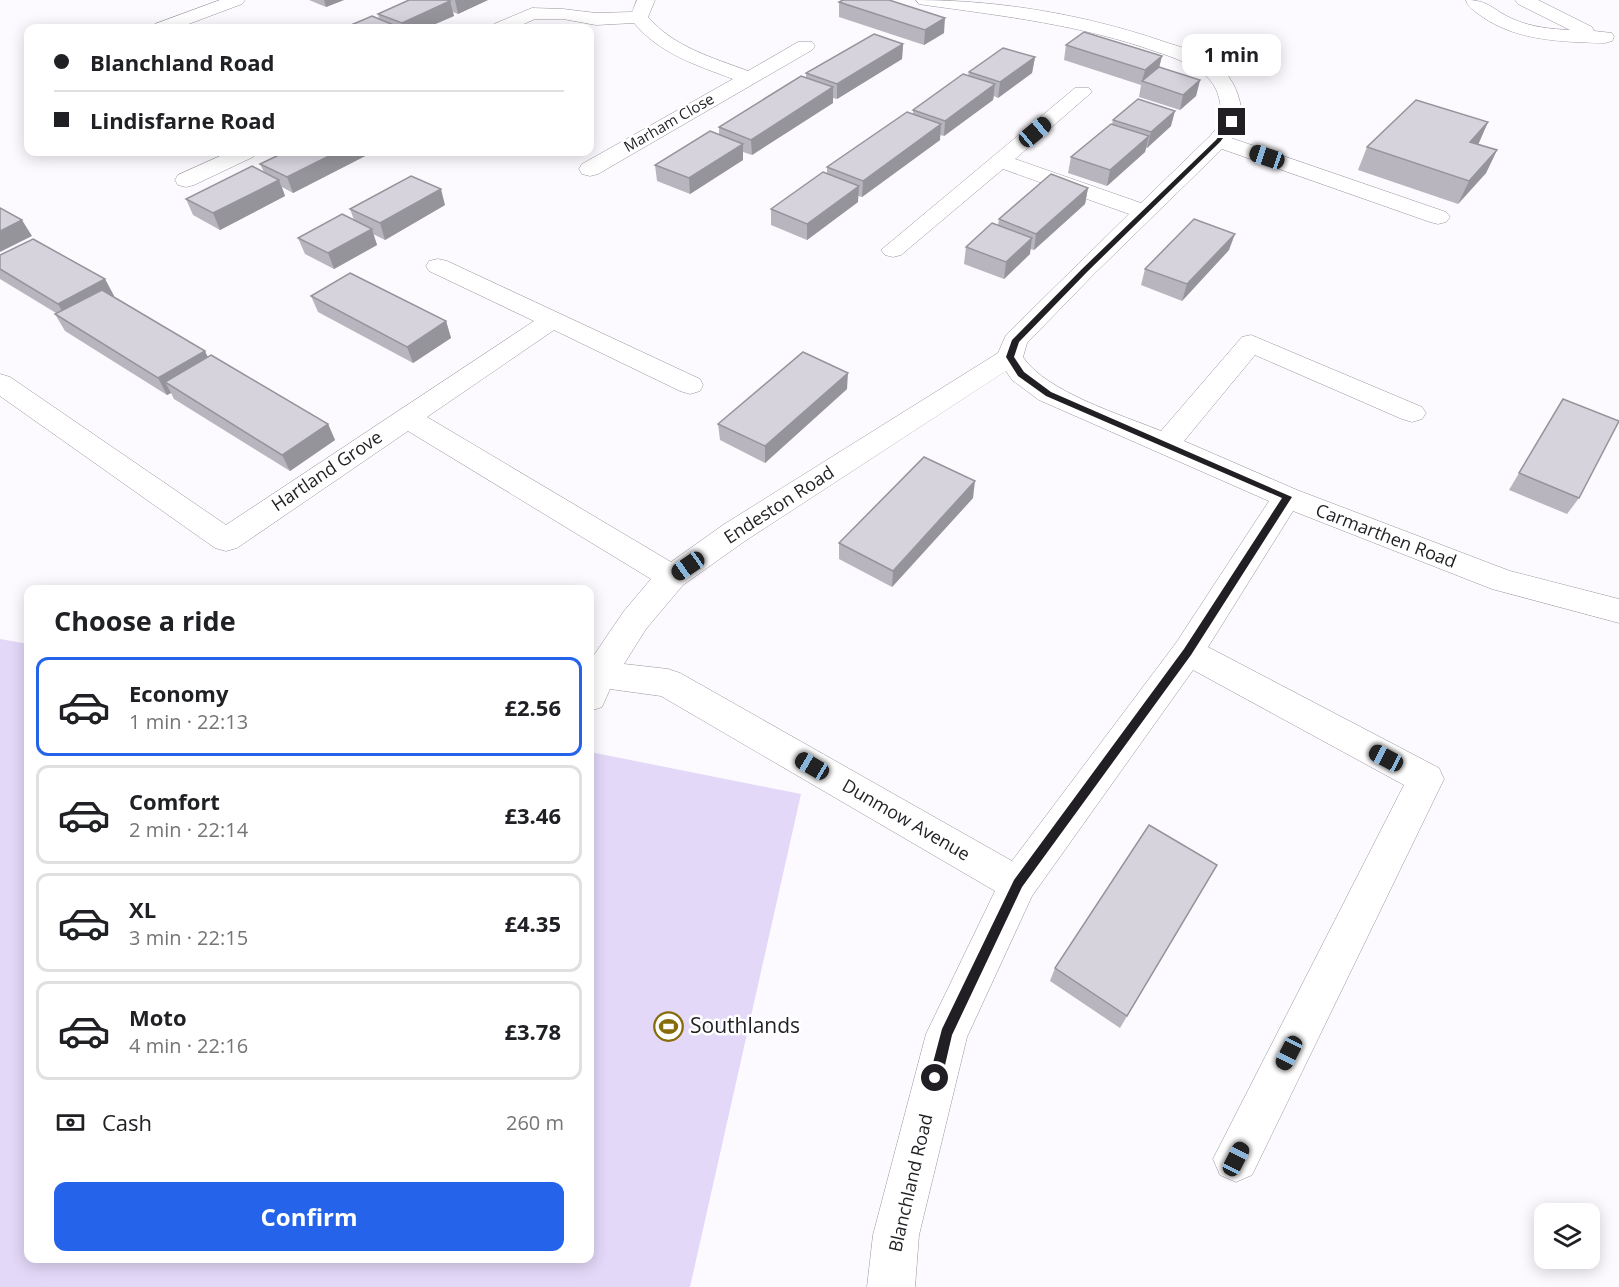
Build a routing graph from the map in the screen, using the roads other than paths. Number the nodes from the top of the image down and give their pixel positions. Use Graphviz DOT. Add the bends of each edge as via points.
graph roads {
  1 [pos="236,0"];
  2 [pos="925,0"];
  3 [pos="1475,0"];
  4 [pos="1524,0"];
  5 [pos="643,9"];
  6 [pos="173,24"];
  7 [pos="510,24"];
  8 [pos="1612,38"];
  9 [pos="805,46"];
  10 [pos="749,78"];
  11 [pos="1082,92"];
  12 [pos="1218,141"];
  13 [pos="237,156"];
  14 [pos="1001,161"];
  15 [pos="590,169"];
  16 [pos="186,180"];
  17 [pos="1144,212"];
  18 [pos="1438,217"];
  19 [pos="893,249"];
  20 [pos="438,266"];
  21 [pos="552,320"];
  22 [pos="1010,357"];
  23 [pos="0,383"];
  24 [pos="690,385"];
  25 [pos="1412,413"];
  26 [pos="407,418"];
  27 [pos="1165,445"];
  28 [pos="1287,497"];
  29 [pos="672,577"];
  30 [pos="1619,612"];
  31 [pos="1188,652"];
  32 [pos="594,686"];
  33 [pos="1018,884"];
  34 [pos="1236,1159"];
  35 [pos="891,1287"];
  1 -- 6 [label="street"];
  2 -- 12 [label="street" via="1094,25 1191,58 1218,76 1232,101 1232,122"];
  3 -- 8 [label="street" via="1481,8 1521,30 1551,36"];
  4 -- 8 [label="street" via="1582,30"];
  5 -- 7 [label="street" via="596,19 532,14"];
  5 -- 10 [label="street, Marham Close" via="651,33 670,47"];
  9 -- 10 [label="street, Marham Close"];
  10 -- 15 [label="street, Marham Close"];
  11 -- 14 [label="street"];
  12 -- 17 [label="street"];
  12 -- 18 [label="street"];
  13 -- 16 [label="street"];
  14 -- 17 [label="street"];
  14 -- 19 [label="street"];
  17 -- 22 [label="street" via="1015,341"];
  20 -- 21 [label="street"];
  21 -- 24 [label="street"];
  21 -- 26 [label="street, Hartland Grove"];
  22 -- 27 [label="street, Carmarthen Road" via="1021,374 1049,394"];
  22 -- 29 [label="street, Endeston Road" via="734,533"];
  23 -- 26 [label="street, Hartland Grove" via="226,540"];
  25 -- 27 [label="street" via="1251,343"];
  26 -- 29 [label="street"];
  27 -- 28 [label="street, Carmarthen Road"];
  28 -- 30 [label="street, Carmarthen Road" via="1503,581"];
  28 -- 31 [label="street, Blanchland Road"];
  29 -- 32 [label="street, Endeston Road" via="635,620"];
  31 -- 33 [label="street, Blanchland Road"];
  31 -- 34 [label="street" via="1426,779"];
  32 -- 33 [label="street, Dunmow Avenue" via="668,683"];
  33 -- 35 [label="street, Blanchland Road" via="946,1034 896,1235"];
}
